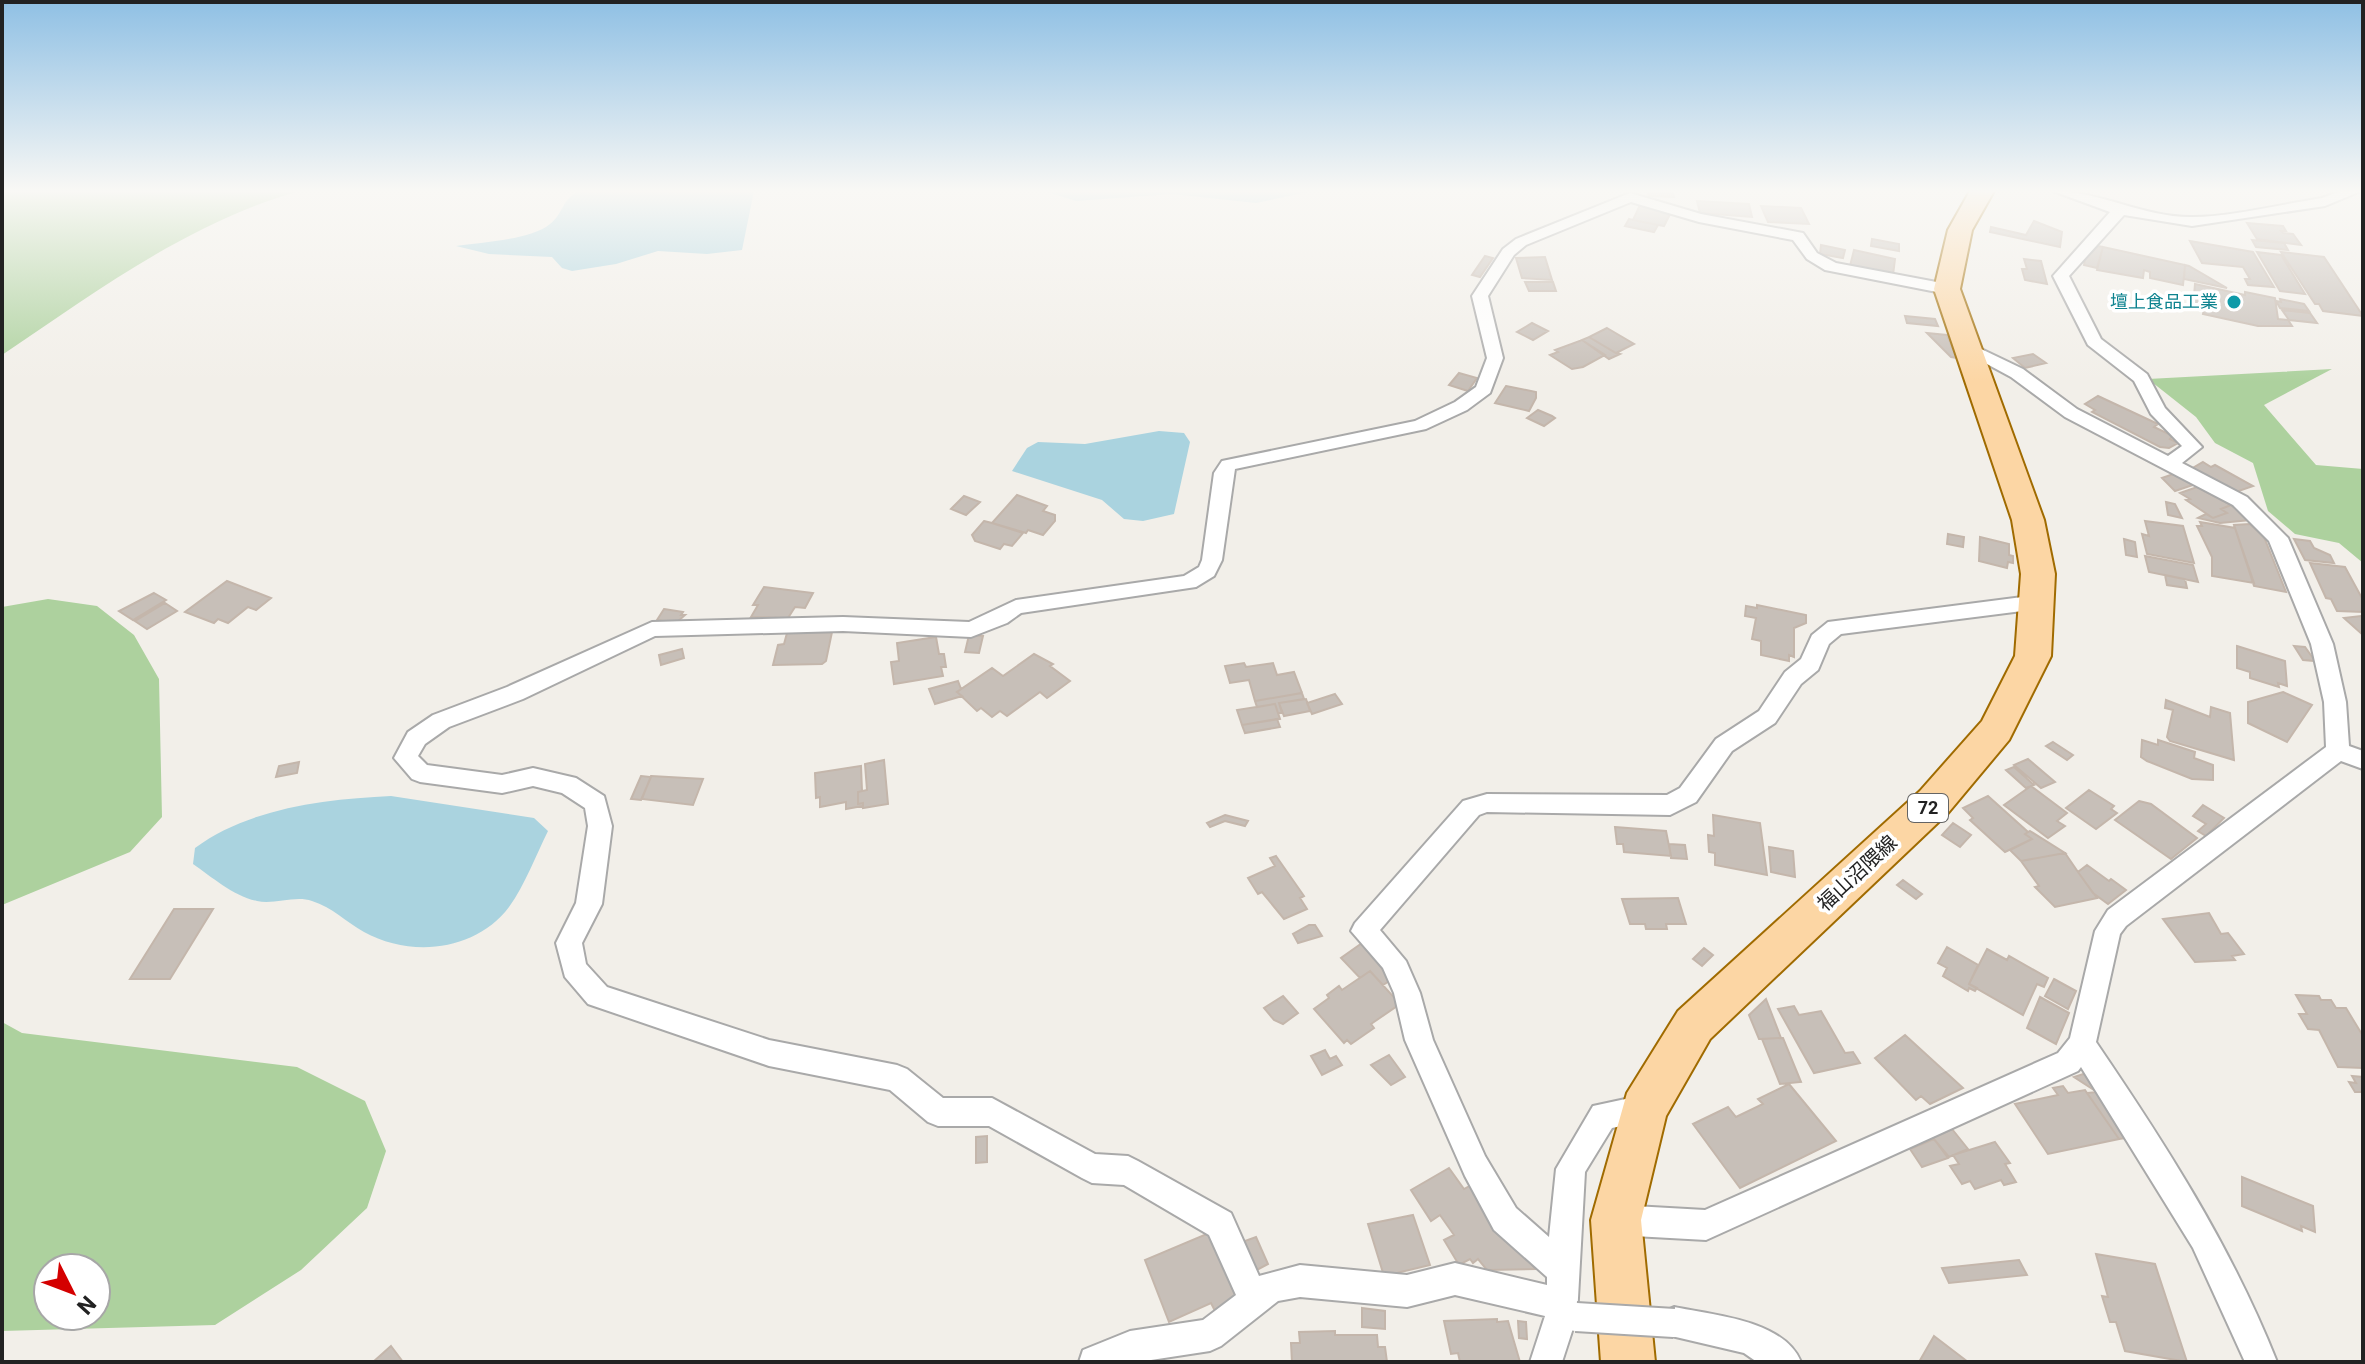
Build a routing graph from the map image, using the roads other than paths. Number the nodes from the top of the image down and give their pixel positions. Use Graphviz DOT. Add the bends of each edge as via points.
graph roads {
  1 [pos="1506,255"];
  2 [pos="1811,255"];
  3 [pos="1955,255"];
  4 [pos="2080,255"];
  5 [pos="1947,289"];
  6 [pos="1971,351"];
  7 [pos="2171,463"];
  8 [pos="2038,602"];
  9 [pos="2350,756"];
  10 [pos="2082,1044"];
  11 [pos="1644,1109"];
  12 [pos="1616,1220"];
  13 [pos="1563,1270"];
  14 [pos="1254,1300"];
  15 [pos="1566,1312"];
  16 [pos="1095,1362"];
  17 [pos="1546,1362"];
  18 [pos="1628,1362"];
  19 [pos="1785,1362"];
  20 [pos="2261,1362"];
  1 -- 14 [label="street" via="1480,296 1495,358 1484,389 1420,425 1229,465 1223,473 1212,560 1207,571 1189,582 1016,607 971,630 843,624 652,629 441,721 416,738 406,758 420,773 502,784 533,777 568,785 596,803 600,826 589,904 569,943 574,969 598,996 769,1053 897,1078 938,1112 992,1112 1092,1168 1128,1171 1220,1224"];
  2 -- 5 [label="street" via="1847,272"];
  3 -- 5 [label="main road"];
  4 -- 7 [label="street" via="2061,276 2094,341 2141,378 2157,410 2193,447"];
  5 -- 6 [label="main road, 福山沼隈線 / 72"];
  6 -- 7 [label="street" via="2017,373 2071,413"];
  6 -- 8 [label="main road, 福山沼隈線 / 72" via="2028,520"];
  7 -- 9 [label="street" via="2240,501 2278,538 2322,644"];
  8 -- 11 [label="main road, 福山沼隈線 / 72" via="2033,656 1996,730 1934,802 1694,1025"];
  8 -- 13 [label="street" via="1835,627 1820,640 1810,664 1793,678 1767,717 1724,745 1688,795 1670,805 1487,803 1471,808 1364,931 1393,961 1419,1040 1475,1166 1505,1219"];
  9 -- 10 [label="street" via="2117,918 2108,931"];
  10 -- 12 [label="street" via="2068,1062 1706,1225"];
  10 -- 20 [label="street" via="2189,1205 2242,1309"];
  11 -- 12 [label="main road, 福山沼隈線 / 72"];
  11 -- 13 [label="street" via="1603,1116 1571,1169"];
  12 -- 18 [label="main road, 福山沼隈線 / 72"];
  13 -- 15 [label="street"];
  14 -- 15 [label="street" via="1271,1287 1300,1281 1407,1291 1455,1279"];
  14 -- 16 [label="street" via="1210,1335 1130,1347"];
  15 -- 17 [label="street"];
  15 -- 19 [label="street, bridge" via="1674,1323 1750,1338"];
}
